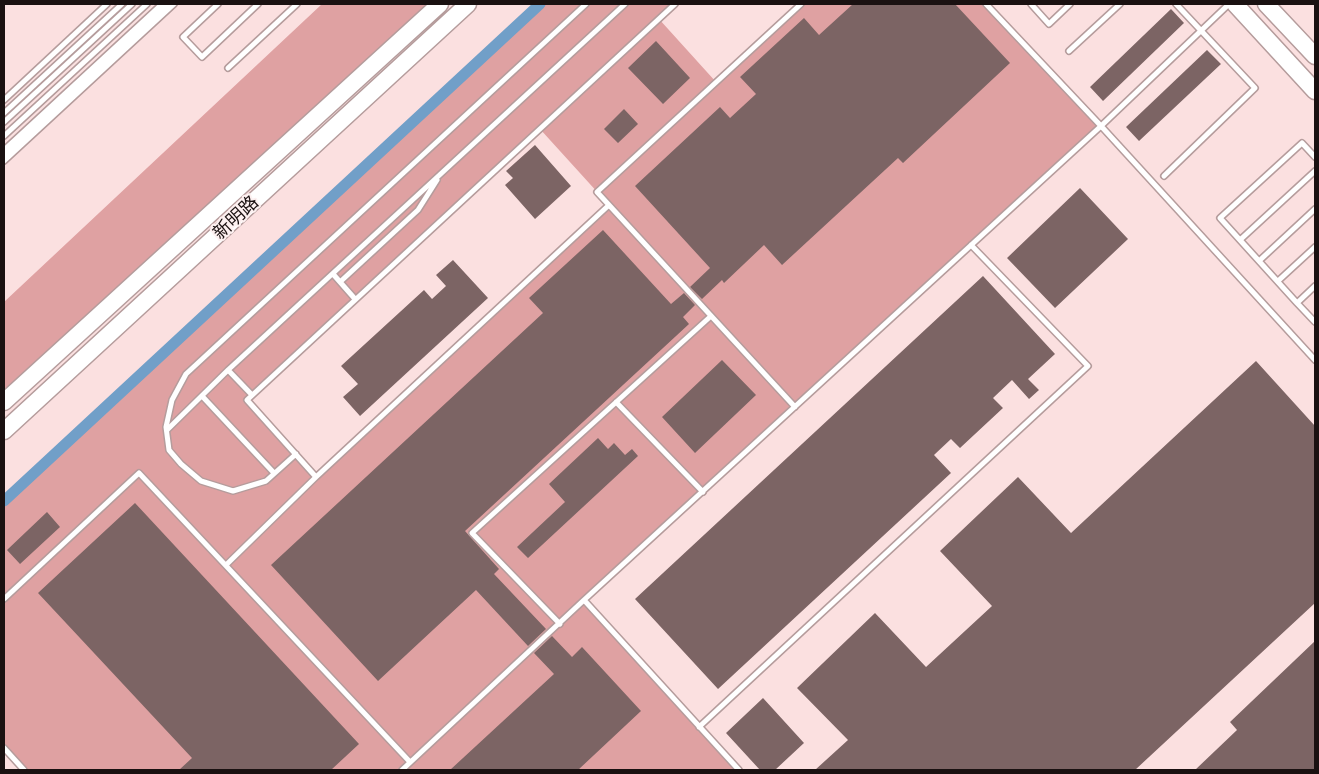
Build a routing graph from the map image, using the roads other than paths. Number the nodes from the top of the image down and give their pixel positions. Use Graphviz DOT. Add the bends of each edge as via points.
graph roads {
  1 [pos="107,4"];
  2 [pos="122,4"];
  3 [pos="132,4"];
  4 [pos="147,4"];
  5 [pos="162,4"];
  6 [pos="168,4"];
  7 [pos="174,4"];
  8 [pos="218,4"];
  9 [pos="258,4"];
  10 [pos="297,4"];
  11 [pos="440,4"];
  12 [pos="468,4"];
  13 [pos="586,4"];
  14 [pos="625,4"];
  15 [pos="675,4"];
  16 [pos="801,4"];
  17 [pos="986,4"];
  18 [pos="1031,4"];
  19 [pos="1070,4"];
  20 [pos="1120,4"];
  21 [pos="1176,4"];
  22 [pos="1229,4"];
  23 [pos="1235,4"];
  24 [pos="1273,8"];
  25 [pos="1201,30"];
  26 [pos="1069,51"];
  27 [pos="1315,56"];
  28 [pos="228,68"];
  29 [pos="1315,91"];
  30 [pos="4,100"];
  31 [pos="4,113"];
  32 [pos="4,122"];
  33 [pos="1101,126"];
  34 [pos="4,136"];
  35 [pos="4,150"];
  36 [pos="4,155"];
  37 [pos="1315,157"];
  38 [pos="4,162"];
  39 [pos="1315,171"];
  40 [pos="442,173"];
  41 [pos="1164,176"];
  42 [pos="609,205"];
  43 [pos="1315,209"];
  44 [pos="1240,240"];
  45 [pos="971,246"];
  46 [pos="1315,247"];
  47 [pos="1259,261"];
  48 [pos="333,274"];
  49 [pos="1278,281"];
  50 [pos="340,282"];
  51 [pos="1315,286"];
  52 [pos="355,300"];
  53 [pos="1297,303"];
  54 [pos="711,316"];
  55 [pos="1315,322"];
  56 [pos="1315,360"];
  57 [pos="228,370"];
  58 [pos="252,395"];
  59 [pos="202,396"];
  60 [pos="4,402"];
  61 [pos="616,402"];
  62 [pos="794,407"];
  63 [pos="166,430"];
  64 [pos="4,431"];
  65 [pos="296,454"];
  66 [pos="274,473"];
  67 [pos="316,477"];
  68 [pos="703,492"];
  69 [pos="226,566"];
  70 [pos="4,599"];
  71 [pos="584,600"];
  72 [pos="560,624"];
  73 [pos="700,727"];
  74 [pos="4,748"];
  75 [pos="410,762"];
  76 [pos="24,770"];
  77 [pos="402,770"];
  78 [pos="739,770"];
  1 -- 30 [label="lane"];
  2 -- 31 [label="lane"];
  3 -- 32 [label="lane"];
  4 -- 34 [label="lane"];
  5 -- 35 [label="lane"];
  6 -- 36 [label="lane"];
  7 -- 38 [label="lane"];
  8 -- 9 [label="lane" via="183,37 202,57"];
  10 -- 28 [label="lane"];
  11 -- 60 [label="main road, 新明路"];
  12 -- 64 [label="main road, 新明路"];
  13 -- 63 [label="lane" via="186,374 172,400"];
  14 -- 40 [label="lane"];
  15 -- 52 [label="lane"];
  16 -- 42 [label="lane" via="597,192"];
  17 -- 33 [label="lane"];
  18 -- 19 [label="lane" via="1049,24"];
  20 -- 26 [label="lane"];
  21 -- 25 [label="lane"];
  22 -- 25 [label="lane"];
  23 -- 29 [label="main road"];
  24 -- 27 [label="main road"];
  25 -- 33 [label="lane"];
  25 -- 41 [label="lane" via="1255,88"];
  33 -- 45 [label="lane"];
  33 -- 56 [label="lane"];
  37 -- 44 [label="lane" via="1302,143 1220,218"];
  39 -- 44 [label="lane"];
  40 -- 48 [label="lane"];
  40 -- 50 [label="lane" via="418,210"];
  42 -- 54 [label="lane"];
  42 -- 67 [label="lane"];
  43 -- 47 [label="lane"];
  44 -- 47 [label="lane"];
  45 -- 62 [label="lane"];
  45 -- 73 [label="lane" via="1088,366"];
  46 -- 49 [label="lane"];
  47 -- 49 [label="lane"];
  48 -- 50 [label="lane"];
  48 -- 57 [label="lane"];
  49 -- 53 [label="lane"];
  50 -- 52 [label="lane"];
  51 -- 53 [label="lane"];
  52 -- 58 [label="lane"];
  53 -- 55 [label="lane"];
  54 -- 61 [label="lane"];
  54 -- 62 [label="lane"];
  57 -- 58 [label="lane"];
  57 -- 59 [label="lane"];
  58 -- 65 [label="lane" via="247,400"];
  59 -- 63 [label="lane"];
  59 -- 66 [label="lane"];
  61 -- 68 [label="lane"];
  61 -- 72 [label="lane" via="472,533"];
  62 -- 68 [label="lane"];
  63 -- 66 [label="lane" via="169,450 201,481 233,491 266,481"];
  65 -- 66 [label="lane"];
  65 -- 67 [label="lane"];
  67 -- 69 [label="lane"];
  68 -- 71 [label="lane"];
  69 -- 70 [label="lane" via="139,473"];
  69 -- 75 [label="lane"];
  71 -- 72 [label="lane"];
  71 -- 73 [label="lane"];
  72 -- 75 [label="lane"];
  73 -- 78 [label="lane"];
  74 -- 76 [label="lane"];
  75 -- 77 [label="lane"];
}
